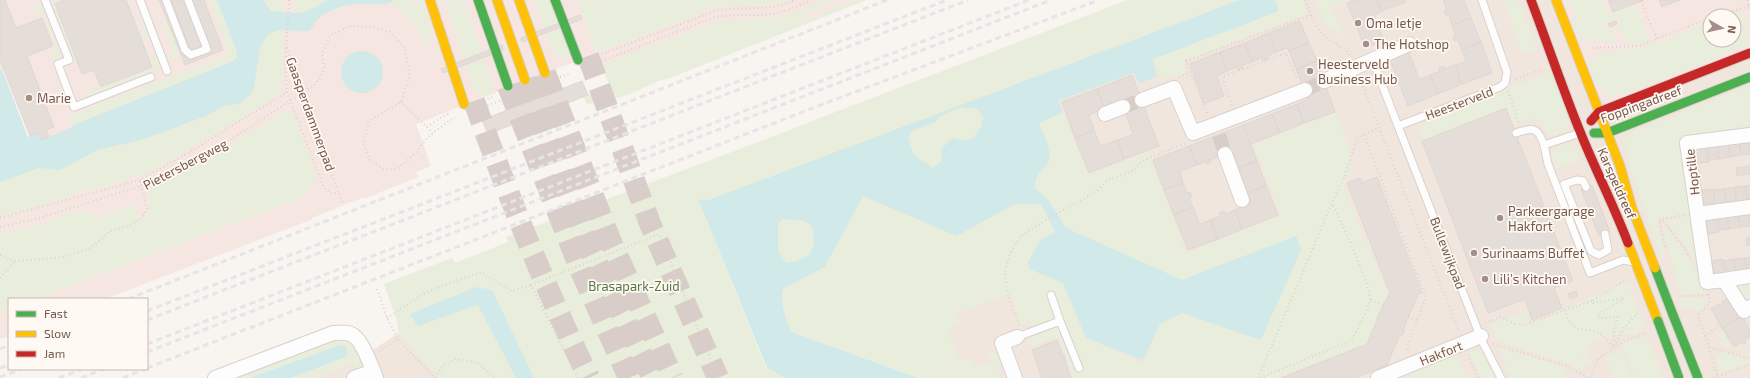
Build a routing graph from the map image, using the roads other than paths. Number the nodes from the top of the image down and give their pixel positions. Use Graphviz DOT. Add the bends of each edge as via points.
graph roads {
  1 [pos="45,0"];
  2 [pos="140,0"];
  3 [pos="188,0"];
  4 [pos="430,0"];
  5 [pos="436,0"];
  6 [pos="478,0"];
  7 [pos="497,0"];
  8 [pos="519,0"];
  9 [pos="555,0"];
  10 [pos="1482,0"];
  11 [pos="1531,0"];
  12 [pos="1556,0"];
  13 [pos="1566,4"];
  14 [pos="443,13"];
  15 [pos="1563,18"];
  16 [pos="452,42"];
  17 [pos="1409,44"];
  18 [pos="1750,54"];
  19 [pos="578,60"];
  20 [pos="1367,63"];
  21 [pos="168,72"];
  22 [pos="545,73"];
  23 [pos="151,77"];
  24 [pos="1750,77"];
  25 [pos="525,80"];
  26 [pos="1324,81"];
  27 [pos="505,90"];
  28 [pos="1303,91"];
  29 [pos="1142,100"];
  30 [pos="464,104"];
  31 [pos="1123,108"];
  32 [pos="1599,112"];
  33 [pos="1105,114"];
  34 [pos="1398,126"];
  35 [pos="1516,133"];
  36 [pos="1581,133"];
  37 [pos="1607,133"];
  38 [pos="1750,135"];
  39 [pos="1544,145"];
  40 [pos="1225,154"];
  41 [pos="1560,185"];
  42 [pos="1586,187"];
  43 [pos="1242,200"];
  44 [pos="1750,207"];
  45 [pos="1698,214"];
  46 [pos="1605,234"];
  47 [pos="1636,262"];
  48 [pos="1750,276"];
  49 [pos="1724,280"];
  50 [pos="1051,295"];
  51 [pos="1750,307"];
  52 [pos="1060,321"];
  53 [pos="1480,334"];
  54 [pos="1020,336"];
  55 [pos="1079,368"];
  56 [pos="372,369"];
  57 [pos="215,378"];
  58 [pos="354,378"];
  59 [pos="1015,378"];
  60 [pos="1378,378"];
  61 [pos="1501,378"];
  62 [pos="1679,378"];
  63 [pos="1698,378"];
  1 -- 23 [label="lane" via="69,60 58,64 74,107"];
  2 -- 21 [label="lane"];
  3 -- 3 [label="lane" via="202,35 207,49 191,55 187,53 185,50 183,43 166,0 185,50 191,55 202,51 207,49"];
  4 -- 30 [label="main road"];
  5 -- 14 [label="lane"];
  6 -- 27 [label="main road"];
  7 -- 25 [label="main road"];
  8 -- 22 [label="main road"];
  9 -- 19 [label="main road"];
  10 -- 34 [label="lane, Heesterveld" via="1507,72 1505,83"];
  11 -- 36 [label="main road, Karspeldreef"];
  12 -- 15 [label="main road, Karspeldreef"];
  13 -- 15 [label="lane"];
  15 -- 32 [label="main road, Karspeldreef"];
  16 -- 30 [label="lane"];
  17 -- 20 [label="street"];
  18 -- 32 [label="main road, Foppingadreef"];
  20 -- 26 [label="street"];
  20 -- 34 [label="lane" via="1376,69"];
  24 -- 37 [label="main road, Foppingadreef"];
  28 -- 29 [label="street" via="1236,117 1215,128 1193,133 1174,88"];
  31 -- 33 [label="street"];
  32 -- 36 [label="main road, Foppingadreef"];
  32 -- 37 [label="main road, Karspeldreef"];
  34 -- 53 [label="lane, Bullewijkpad"];
  35 -- 39 [label="lane" via="1529,128 1535,130 1540,134"];
  36 -- 37 [label="main road, Foppingadreef"];
  36 -- 39 [label="lane"];
  36 -- 47 [label="main road, Karspeldreef" via="1615,207"];
  37 -- 63 [label="main road, Karspeldreef, bridge" via="1632,208"];
  38 -- 45 [label="street, Hoptille" via="1687,143"];
  39 -- 41 [label="lane" via="1548,164"];
  40 -- 43 [label="street"];
  41 -- 42 [label="lane" via="1577,180 1583,181"];
  41 -- 46 [label="lane" via="1591,251 1599,255 1608,250"];
  41 -- 47 [label="lane" via="1590,273 1623,260"];
  44 -- 45 [label="street, Hoptille"];
  45 -- 49 [label="street, Hoptille" via="1707,289"];
  47 -- 62 [label="main road, Karspeldreef, bridge"];
  48 -- 49 [label="street"];
  49 -- 51 [label="street" via="1744,311"];
  50 -- 52 [label="lane"];
  52 -- 54 [label="lane"];
  52 -- 55 [label="lane"];
  53 -- 60 [label="street, Hakfort"];
  53 -- 61 [label="lane, Bullewijkpad"];
  54 -- 59 [label="street" via="1002,343"];
  56 -- 57 [label="street" via="355,336 344,332 333,333"];
  56 -- 58 [label="street"];
}
